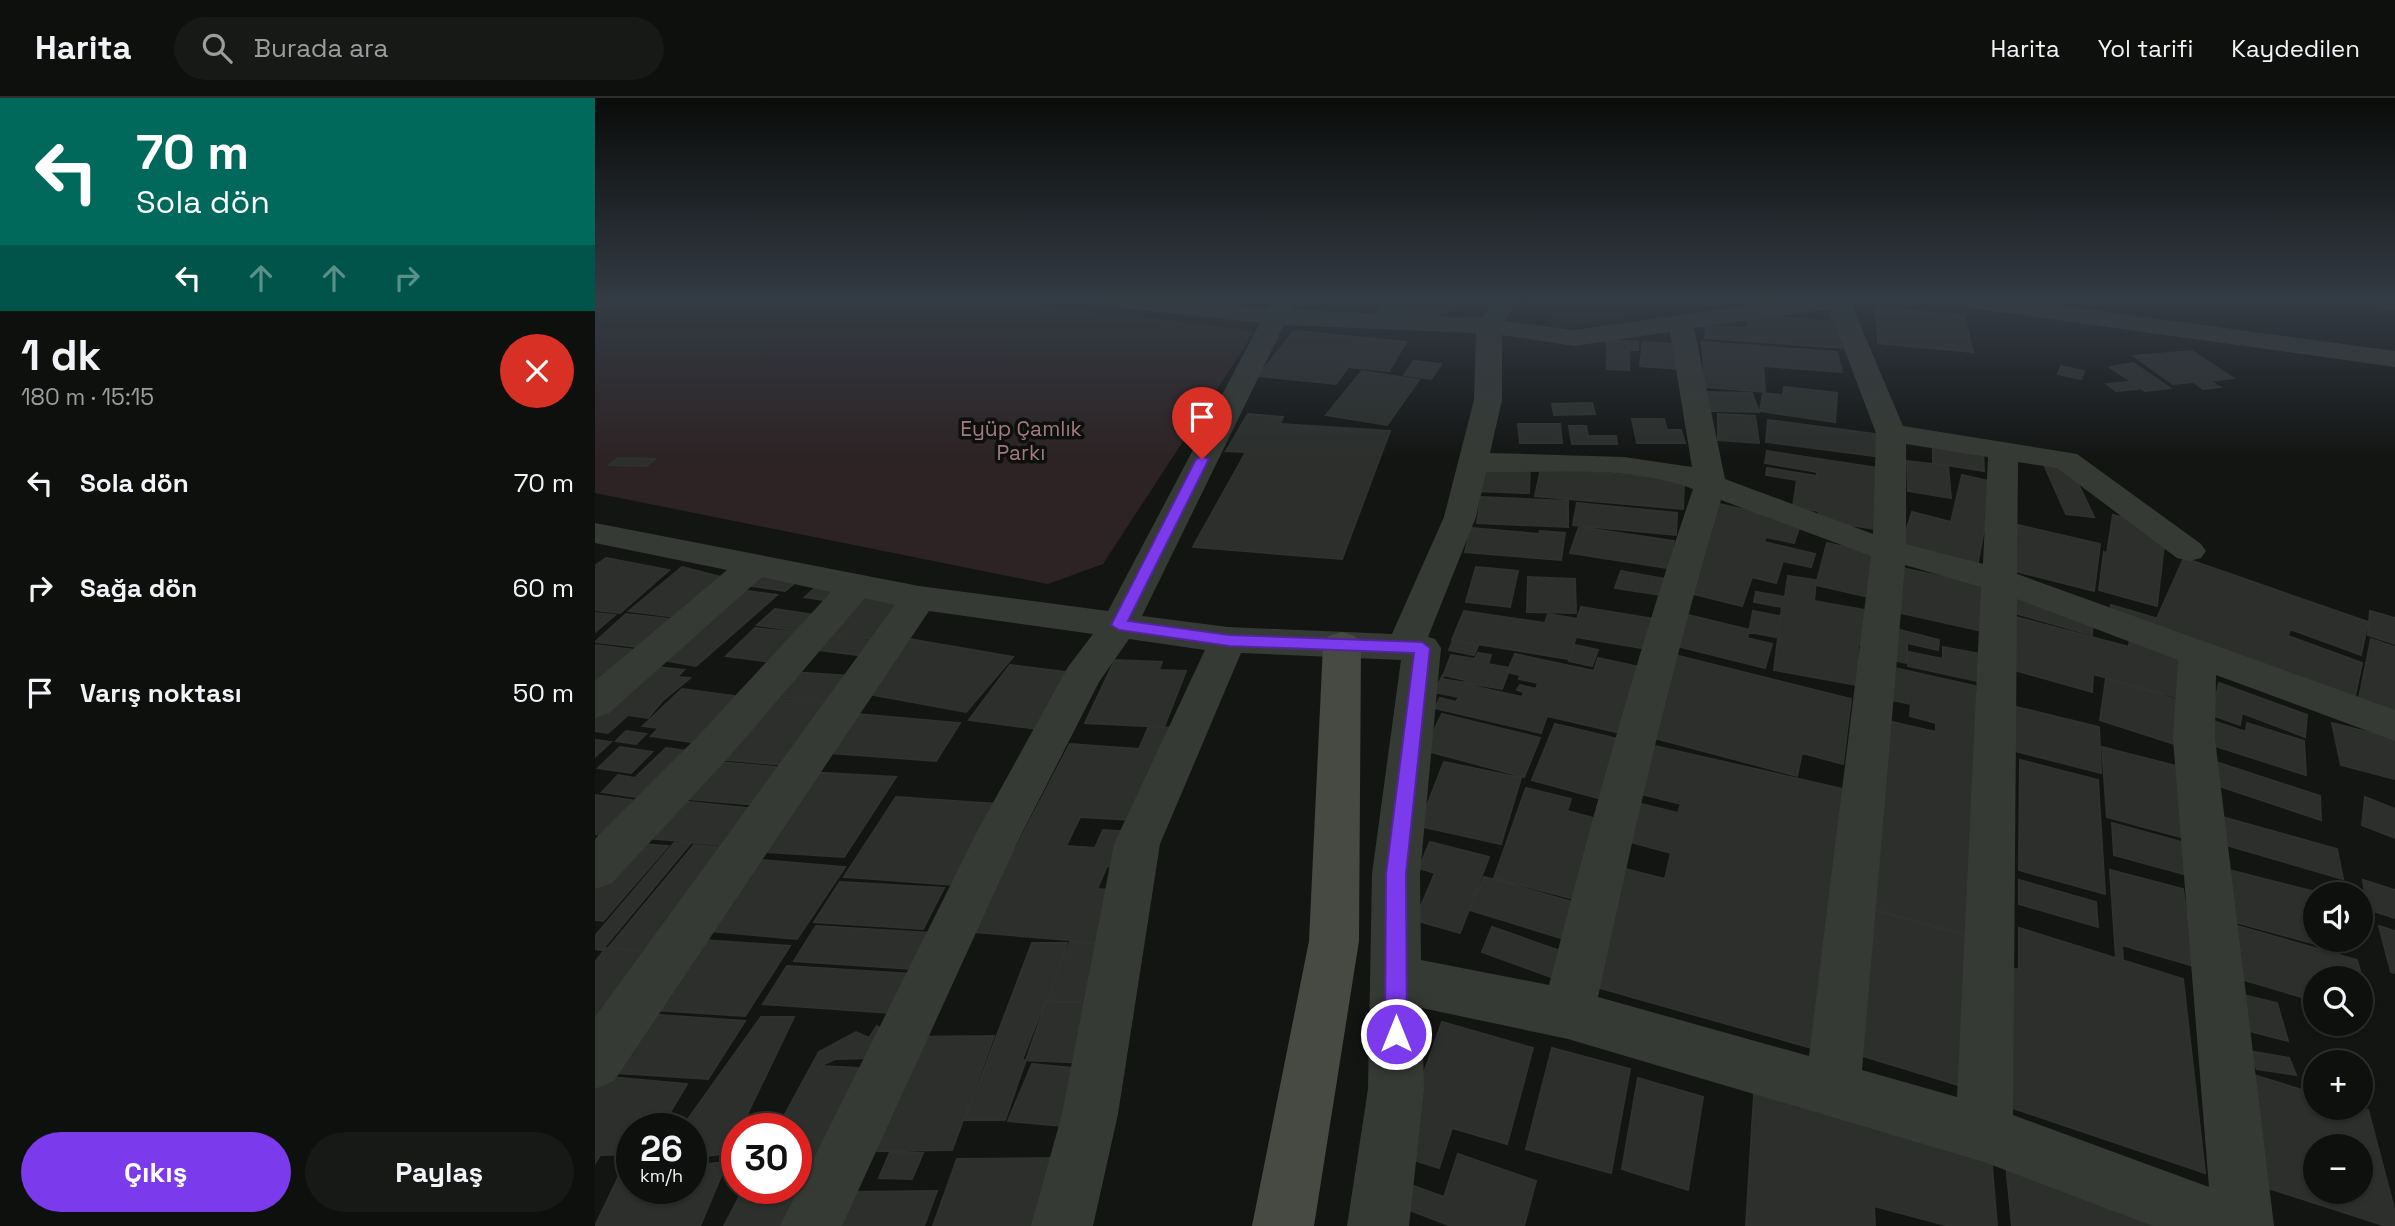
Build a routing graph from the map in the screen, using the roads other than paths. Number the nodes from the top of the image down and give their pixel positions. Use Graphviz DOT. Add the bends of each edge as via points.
graph roads {
  1 [pos="1256,354"];
  2 [pos="1492,354"];
  3 [pos="1686,354"];
  4 [pos="1859,354"];
  5 [pos="2356,354"];
  6 [pos="2395,359"];
  7 [pos="1891,433"];
  8 [pos="2003,450"];
  9 [pos="1471,462"];
  10 [pos="1710,485"];
  11 [pos="609,536"];
  12 [pos="1889,551"];
  13 [pos="2189,551"];
  14 [pos="595,561"];
  15 [pos="754,566"];
  16 [pos="1999,580"];
  17 [pos="857,585"];
  18 [pos="919,598"];
  19 [pos="1119,625"];
  20 [pos="1229,640"];
  21 [pos="1342,645"];
  22 [pos="1405,647"];
  23 [pos="2197,655"];
  24 [pos="595,704"];
  25 [pos="2395,726"];
  26 [pos="595,869"];
  27 [pos="1396,979"];
  28 [pos="1568,1014"];
  29 [pos="595,1062"];
  30 [pos="1832,1091"];
  31 [pos="1984,1133"];
  32 [pos="811,1226"];
  33 [pos="1062,1226"];
  34 [pos="1283,1226"];
  35 [pos="1378,1226"];
  36 [pos="2233,1226"];
  37 [pos="2243,1226"];
  1 -- 19 [label="street"];
  2 -- 9 [label="street" via="1487,400"];
  3 -- 10 [label="street"];
  4 -- 7 [label="street"];
  5 -- 6 [label="street"];
  7 -- 8 [label="street"];
  7 -- 12 [label="street"];
  8 -- 13 [label="street" via="2066,460"];
  8 -- 16 [label="street"];
  9 -- 10 [label="street" via="1624,466 1681,474"];
  9 -- 22 [label="street" via="1460,517"];
  10 -- 12 [label="street"];
  10 -- 28 [label="street" via="1627,766"];
  11 -- 14 [label="street"];
  11 -- 15 [label="street"];
  12 -- 16 [label="street"];
  12 -- 30 [label="street"];
  15 -- 17 [label="street"];
  15 -- 24 [label="street"];
  16 -- 23 [label="street"];
  16 -- 31 [label="street"];
  17 -- 18 [label="street"];
  17 -- 26 [label="street"];
  18 -- 19 [label="street"];
  18 -- 29 [label="street"];
  19 -- 20 [label="street"];
  19 -- 32 [label="street" via="1082,677 995,841"];
  20 -- 21 [label="street"];
  20 -- 33 [label="street" via="1137,844 1090,1114"];
  21 -- 22 [label="street"];
  21 -- 34 [label="street" via="1334,941"];
  22 -- 27 [label="street" via="1422,648 1396,874"];
  23 -- 25 [label="street"];
  23 -- 37 [label="street" via="2194,739"];
  27 -- 28 [label="street"];
  27 -- 35 [label="street" via="1396,1088"];
  28 -- 30 [label="street"];
  30 -- 31 [label="street"];
  31 -- 36 [label="street"];
}
